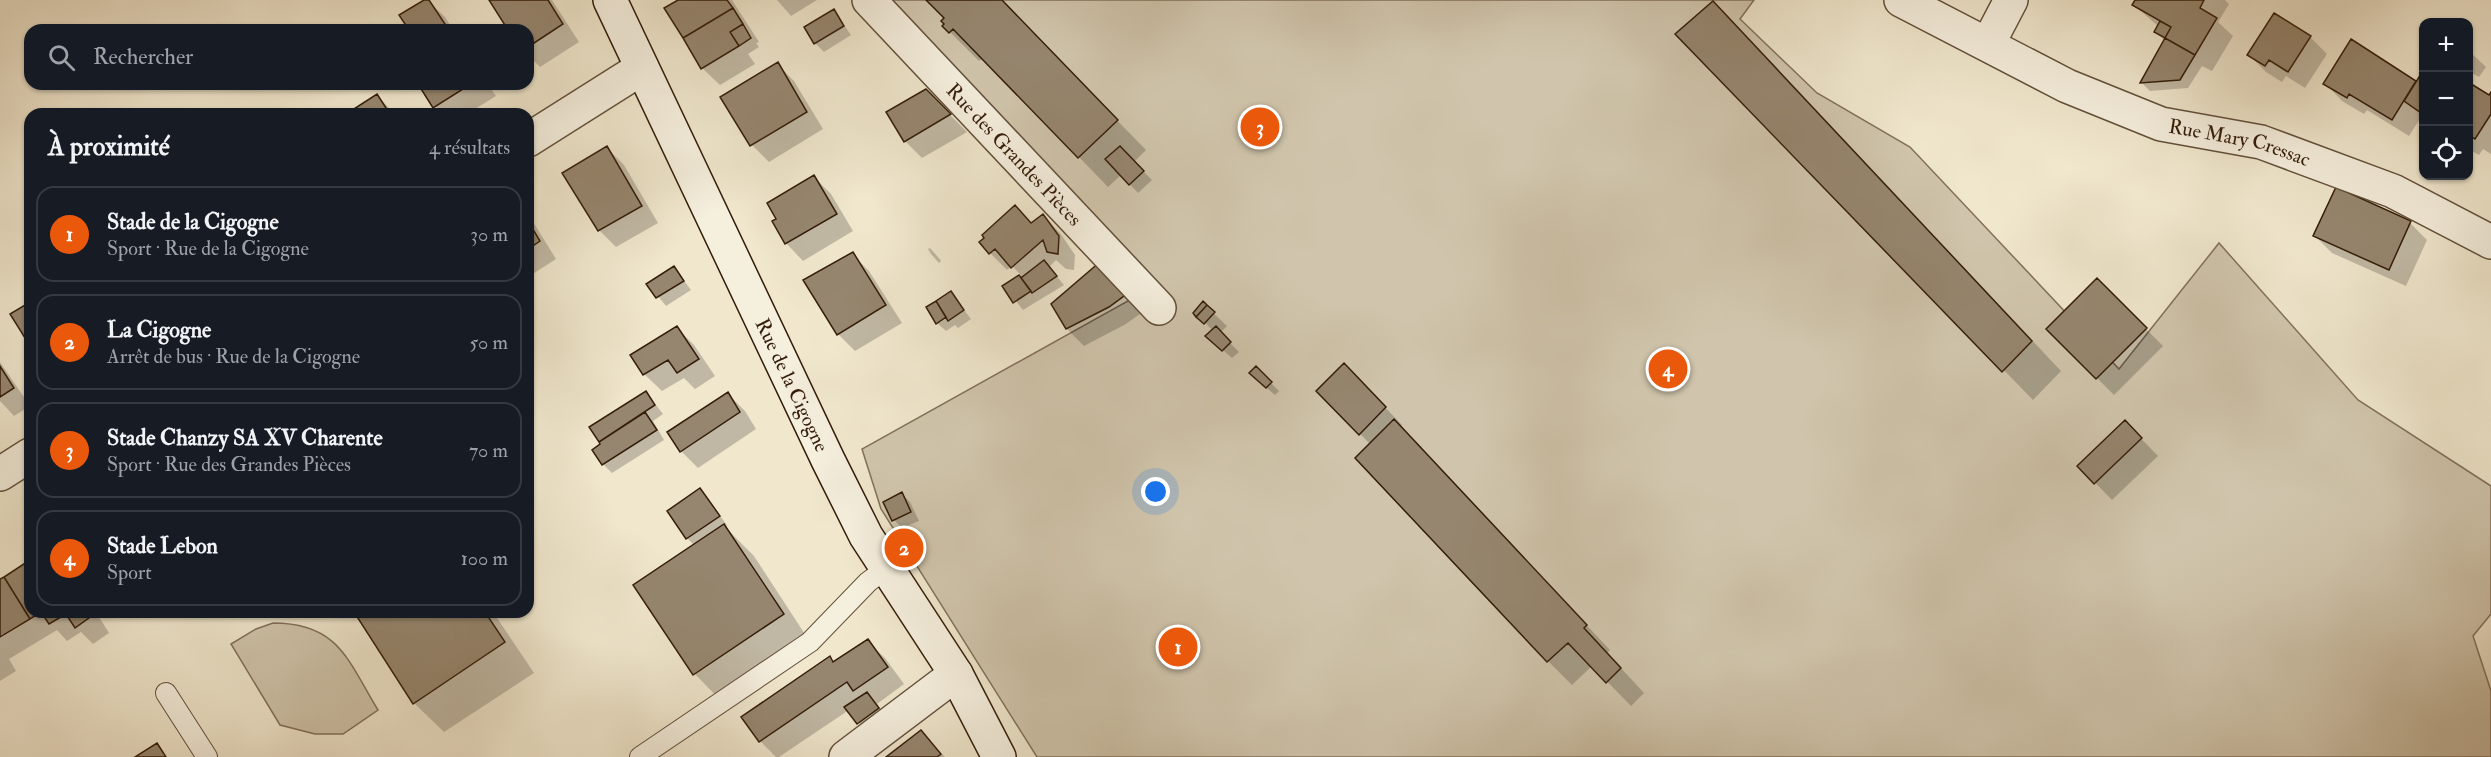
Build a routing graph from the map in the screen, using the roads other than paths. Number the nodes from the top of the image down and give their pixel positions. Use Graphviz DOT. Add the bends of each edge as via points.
graph roads {
  1 [pos="610,0"];
  2 [pos="869,0"];
  3 [pos="1901,0"];
  4 [pos="2011,0"];
  5 [pos="1988,44"];
  6 [pos="642,68"];
  7 [pos="534,136"];
  8 [pos="2491,242"];
  9 [pos="1159,308"];
  10 [pos="24,459"];
  11 [pos="0,474"];
  12 [pos="888,567"];
  13 [pos="956,674"];
  14 [pos="166,693"];
  15 [pos="207,757"];
  16 [pos="640,757"];
  17 [pos="846,757"];
  18 [pos="999,757"];
  1 -- 6 [label="street, Rue de la Cigogne"];
  2 -- 9 [label="street, Rue des Grandes Pièces"];
  3 -- 5 [label="street, Rue Mary Cressac"];
  4 -- 5 [label="street"];
  5 -- 8 [label="street, Rue Mary Cressac" via="2067,86 2161,124 2260,142 2393,191"];
  6 -- 7 [label="street"];
  6 -- 12 [label="street, Rue de la Cigogne" via="828,460 866,536"];
  10 -- 11 [label="street"];
  12 -- 13 [label="street, Rue de la Cigogne"];
  12 -- 16 [label="lane" via="868,582 810,642"];
  13 -- 17 [label="street"];
  13 -- 18 [label="street, Rue de la Cigogne"];
  14 -- 15 [label="lane"];
}
